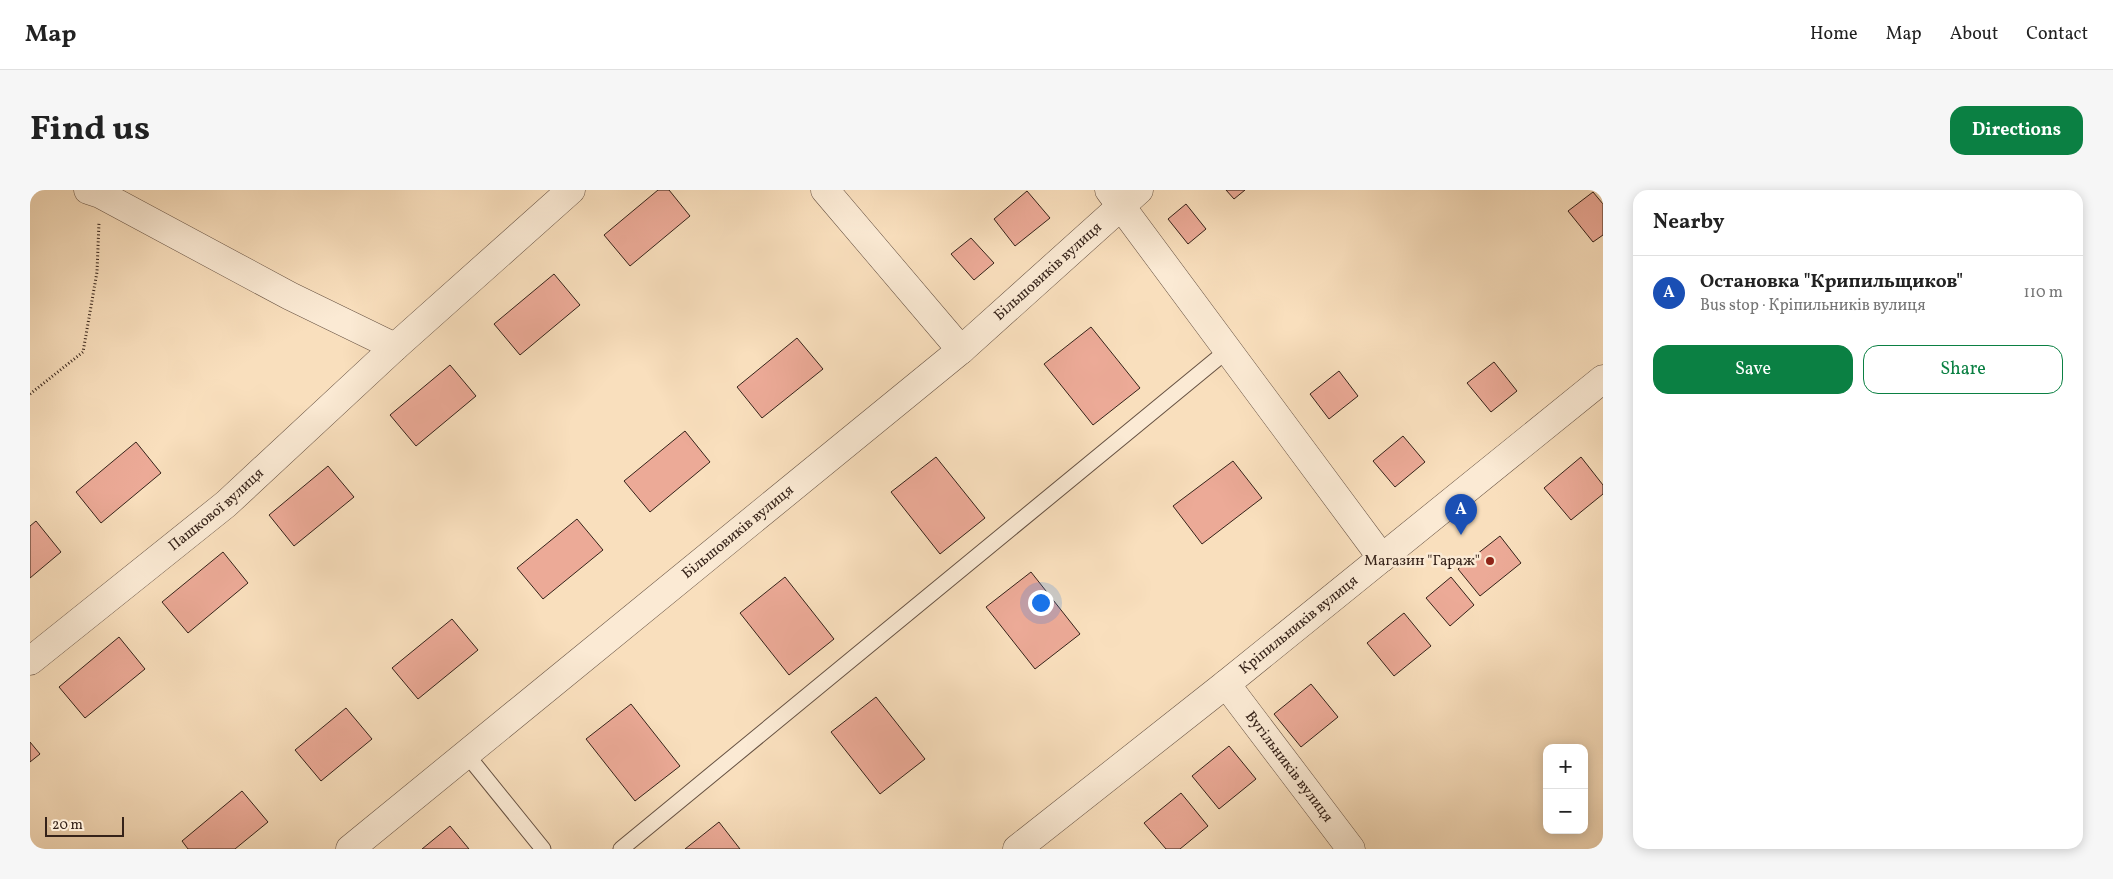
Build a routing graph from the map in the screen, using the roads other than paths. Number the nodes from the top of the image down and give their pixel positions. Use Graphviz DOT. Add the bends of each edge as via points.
graph roads {
  1 [pos="572,190"];
  2 [pos="825,190"];
  3 [pos="94,192"];
  4 [pos="1123,196"];
  5 [pos="395,347"];
  6 [pos="1229,349"];
  7 [pos="961,350"];
  8 [pos="1603,379"];
  9 [pos="1382,558"];
  10 [pos="30,661"];
  11 [pos="1226,684"];
  12 [pos="467,755"];
  13 [pos="350,849"];
  14 [pos="543,849"];
  15 [pos="621,849"];
  16 [pos="1017,849"];
  17 [pos="1351,849"];
  1 -- 5 [label="street, Пашкової вулиця"];
  2 -- 7 [label="street"];
  3 -- 5 [label="street" via="290,296"];
  4 -- 6 [label="street, Більшовиків вулиця"];
  4 -- 7 [label="street, Більшовиків вулиця"];
  5 -- 10 [label="street, Пашкової вулиця" via="226,504"];
  6 -- 9 [label="street, Більшовиків вулиця"];
  6 -- 15 [label="lane"];
  7 -- 12 [label="street, Більшовиків вулиця"];
  8 -- 9 [label="street, Кріпильників вулиця"];
  9 -- 11 [label="street, Кріпильників вулиця"];
  11 -- 16 [label="street, Кріпильників вулиця"];
  11 -- 17 [label="street, Вугільників вулиця"];
  12 -- 13 [label="street, Більшовиків вулиця"];
  12 -- 14 [label="lane"];
}
